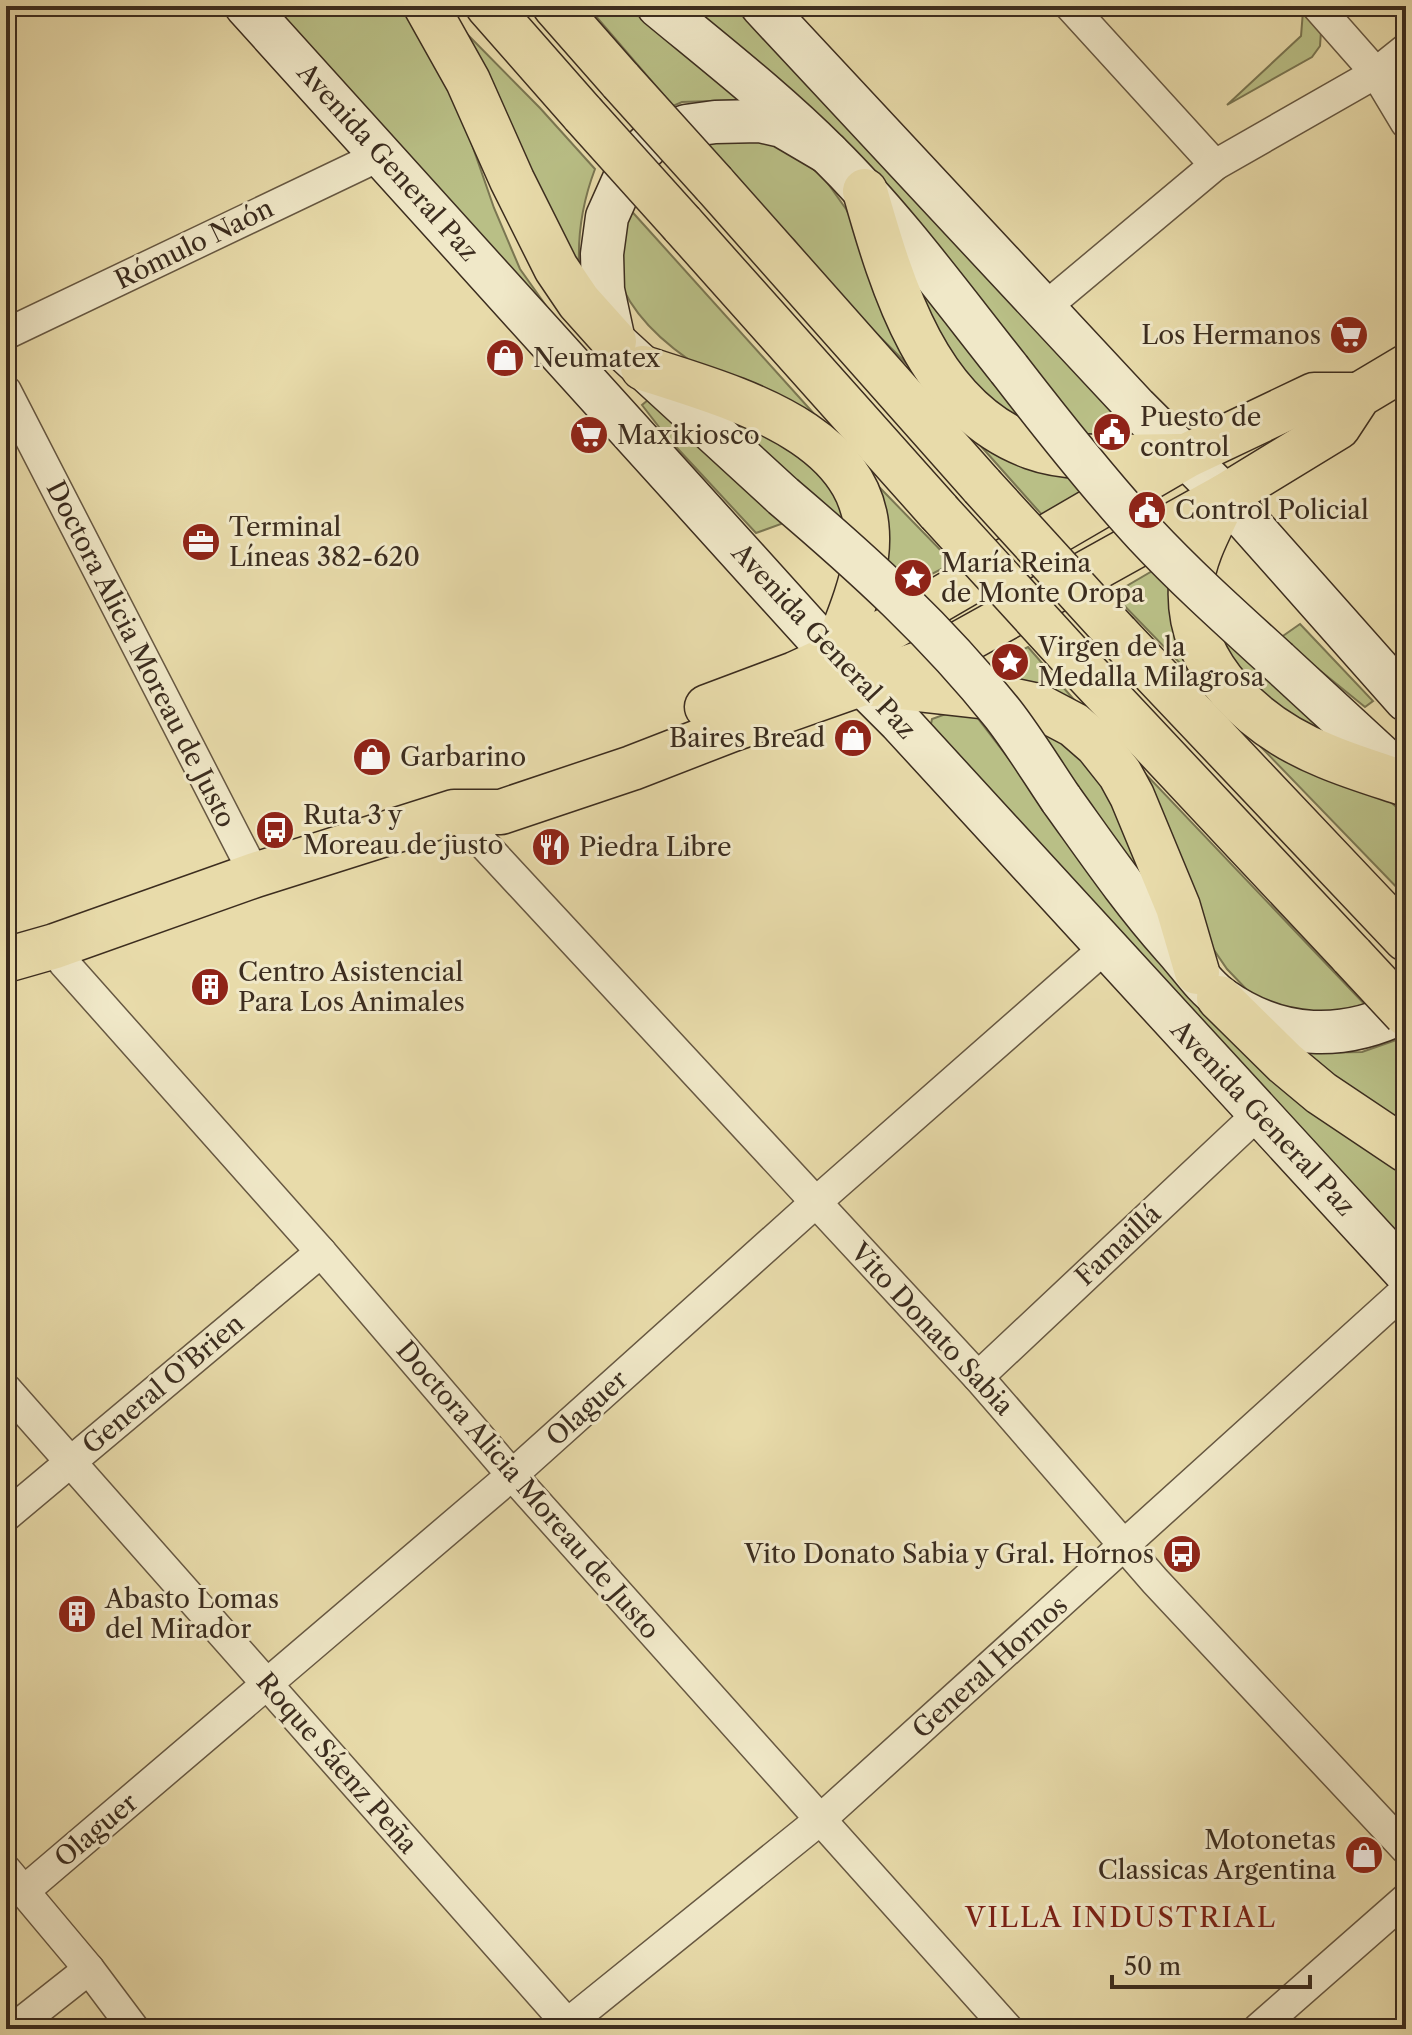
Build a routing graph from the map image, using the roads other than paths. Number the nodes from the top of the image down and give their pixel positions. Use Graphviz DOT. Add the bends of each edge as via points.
graph roads {
  1 [pos="246,6"];
  2 [pos="426,6"];
  3 [pos="488,6"];
  4 [pos="555,6"];
  5 [pos="658,6"];
  6 [pos="762,6"];
  7 [pos="1070,6"];
  8 [pos="1317,6"];
  9 [pos="1406,49"];
  10 [pos="1376,73"];
  11 [pos="1406,123"];
  12 [pos="828,153"];
  13 [pos="381,155"];
  14 [pos="1215,165"];
  15 [pos="865,191"];
  16 [pos="1043,309"];
  17 [pos="6,334"];
  18 [pos="629,354"];
  19 [pos="1406,367"];
  20 [pos="6,391"];
  21 [pos="1359,395"];
  22 [pos="1186,456"];
  23 [pos="1225,496"];
  24 [pos="849,669"];
  25 [pos="1406,700"];
  26 [pos="1406,782"];
  27 [pos="454,812"];
  28 [pos="255,875"];
  29 [pos="1396,928"];
  30 [pos="55,946"];
  31 [pos="1106,947"];
  32 [pos="6,960"];
  33 [pos="1208,985"];
  34 [pos="1406,1012"];
  35 [pos="1258,1114"];
  36 [pos="1406,1150"];
  37 [pos="815,1203"];
  38 [pos="321,1252"];
  39 [pos="1406,1273"];
  40 [pos="1406,1290"];
  41 [pos="978,1377"];
  42 [pos="6,1389"];
  43 [pos="70,1462"];
  44 [pos="512,1475"];
  45 [pos="6,1516"];
  46 [pos="1124,1546"];
  47 [pos="268,1685"];
  48 [pos="821,1819"];
  49 [pos="1406,1849"];
  50 [pos="15,1880"];
  51 [pos="1406,1899"];
  52 [pos="89,1969"];
  53 [pos="567,2027"];
  54 [pos="13,2029"];
  55 [pos="134,2029"];
  56 [pos="1008,2029"];
  57 [pos="1258,2029"];
  1 -- 13 [label="street, Avenida General Paz"];
  2 -- 18 [label="main road" via="468,81 556,268 579,302"];
  3 -- 34 [label="main road, bridge" via="939,512"];
  4 -- 29 [label="main road, bridge" via="982,486"];
  5 -- 12 [label="street"];
  6 -- 16 [label="street"];
  7 -- 14 [label="street"];
  8 -- 10 [label="street"];
  9 -- 10 [label="street"];
  10 -- 11 [label="street"];
  10 -- 14 [label="street"];
  12 -- 15 [label="street"];
  12 -- 18 [label="street" via="782,126 738,120 686,126 650,143 633,159 607,217 602,254 603,290"];
  13 -- 17 [label="street, Rómulo Naón"];
  13 -- 24 [label="street, Avenida General Paz"];
  14 -- 16 [label="street"];
  15 -- 22 [label="main road" via="887,269 921,342 940,376 968,408 1032,447 1090,456"];
  15 -- 26 [label="street, bridge" via="1146,535"];
  16 -- 22 [label="street"];
  18 -- 24 [label="main road" via="762,410 801,432 848,476 866,535"];
  18 -- 33 [label="street, bridge" via="873,573 944,645 1004,715 1137,906"];
  19 -- 21 [label="main road"];
  20 -- 28 [label="street, Doctora Alicia Moreau de Justo"];
  21 -- 22 [label="main road" via="1314,395"];
  21 -- 23 [label="main road" via="1338,427"];
  22 -- 23 [label="street"];
  22 -- 24 [label="main road" via="887,630"];
  23 -- 24 [label="main road" via="930,660"];
  23 -- 25 [label="street"];
  23 -- 26 [label="main road" via="1191,584 1196,637 1216,673 1270,726 1323,755"];
  24 -- 27 [label="main road" via="780,680 480,789"];
  24 -- 31 [label="street, Avenida General Paz"];
  24 -- 33 [label="main road" via="1038,706 1074,725 1097,745 1132,796"];
  27 -- 28 [label="main road"];
  27 -- 37 [label="street, Vito Donato Sabia"];
  28 -- 30 [label="main road"];
  30 -- 32 [label="main road"];
  30 -- 38 [label="street, Doctora Alicia Moreau de Justo" via="64,963"];
  31 -- 35 [label="street, Avenida General Paz"];
  31 -- 37 [label="street, Olaguer"];
  33 -- 34 [label="street" via="1263,1023 1310,1033 1347,1031"];
  33 -- 36 [label="main road" via="1285,1063"];
  35 -- 39 [label="street, Avenida General Paz"];
  35 -- 41 [label="street, Famaillá"];
  37 -- 41 [label="street, Vito Donato Sabia"];
  37 -- 44 [label="street, Olaguer"];
  38 -- 43 [label="street, General O'Brien"];
  38 -- 44 [label="street, Doctora Alicia Moreau de Justo"];
  40 -- 46 [label="street, General Hornos"];
  41 -- 46 [label="street, Vito Donato Sabia"];
  42 -- 43 [label="street, Roque Sáenz Peña"];
  43 -- 45 [label="street, General O'Brien"];
  43 -- 47 [label="street, Roque Sáenz Peña"];
  44 -- 47 [label="street, Olaguer"];
  44 -- 48 [label="street, Doctora Alicia Moreau de Justo"];
  46 -- 48 [label="street, General Hornos"];
  46 -- 49 [label="street, Vito Donato Sabia"];
  47 -- 50 [label="street, Olaguer"];
  47 -- 53 [label="street, Roque Sáenz Peña"];
  48 -- 53 [label="street, General Hornos"];
  48 -- 56 [label="street, Doctora Alicia Moreau de Justo"];
  50 -- 52 [label="street"];
  51 -- 57 [label="street"];
  52 -- 54 [label="street"];
  52 -- 55 [label="street"];
}
